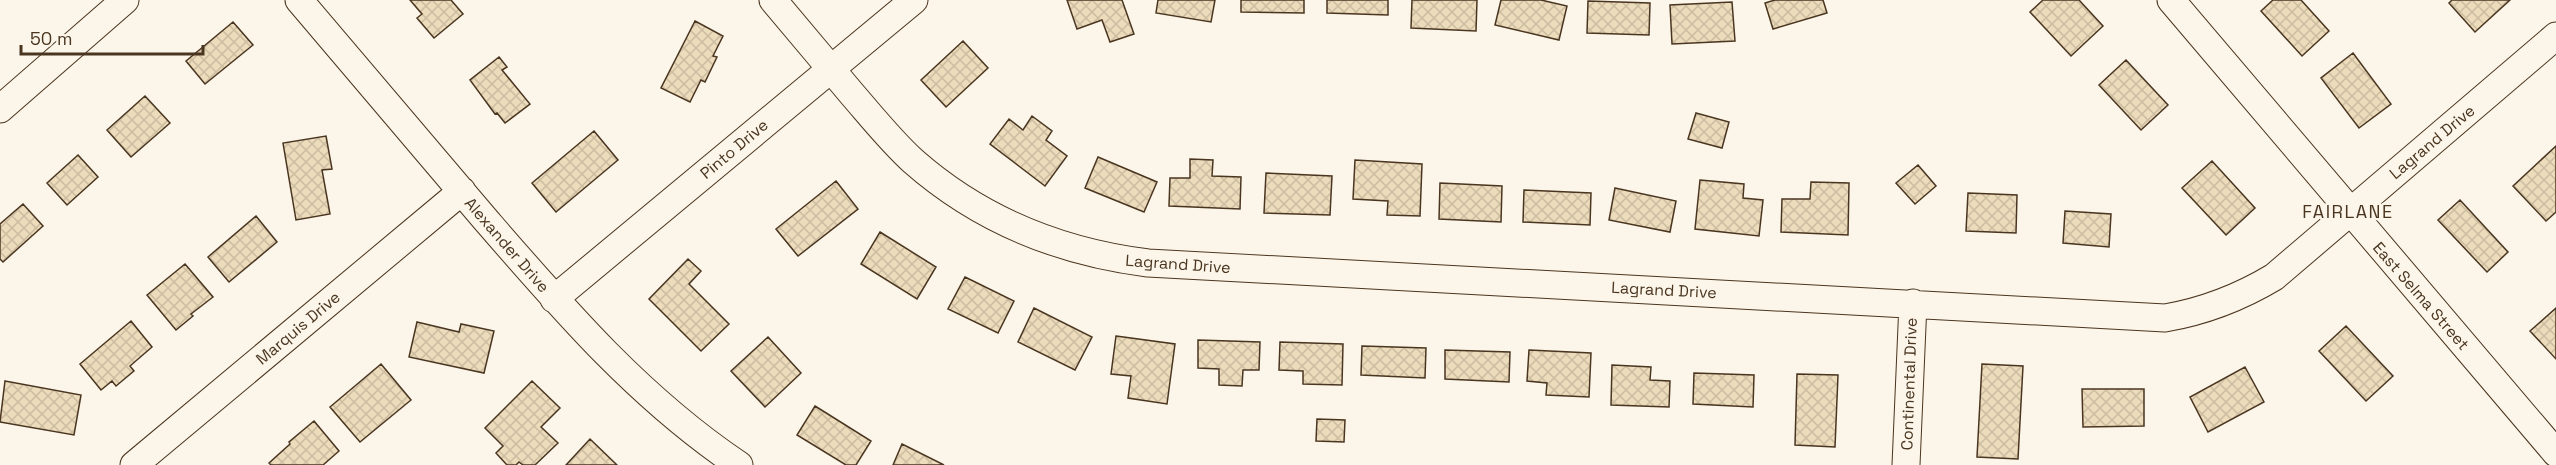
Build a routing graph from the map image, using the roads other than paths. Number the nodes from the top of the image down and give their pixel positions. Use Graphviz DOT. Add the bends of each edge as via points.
graph roads {
  1 [pos="125,0"];
  2 [pos="299,0"];
  3 [pos="773,0"];
  4 [pos="914,0"];
  5 [pos="2171,0"];
  6 [pos="2556,36"];
  7 [pos="831,69"];
  8 [pos="0,110"];
  9 [pos="462,191"];
  10 [pos="2350,212"];
  11 [pos="554,299"];
  12 [pos="1913,303"];
  13 [pos="2556,453"];
  14 [pos="134,465"];
  15 [pos="739,465"];
  16 [pos="1906,465"];
  1 -- 8 [label="street"];
  2 -- 9 [label="street, Alexander Drive"];
  3 -- 7 [label="street, Lagrand Drive"];
  4 -- 7 [label="street, Pinto Drive"];
  5 -- 10 [label="street, East Selma Street"];
  6 -- 10 [label="street, Lagrand Drive"];
  7 -- 11 [label="street, Pinto Drive"];
  7 -- 12 [label="street, Lagrand Drive" via="889,138 938,182 1023,232 1084,252 1148,264"];
  9 -- 11 [label="street, Alexander Drive"];
  9 -- 14 [label="street, Marquis Drive"];
  10 -- 12 [label="street, Lagrand Drive" via="2274,277 2222,305 2194,313 2165,318"];
  10 -- 13 [label="street, East Selma Street"];
  11 -- 15 [label="street, Alexander Drive" via="648,394"];
  12 -- 16 [label="street, Continental Drive"];
}
